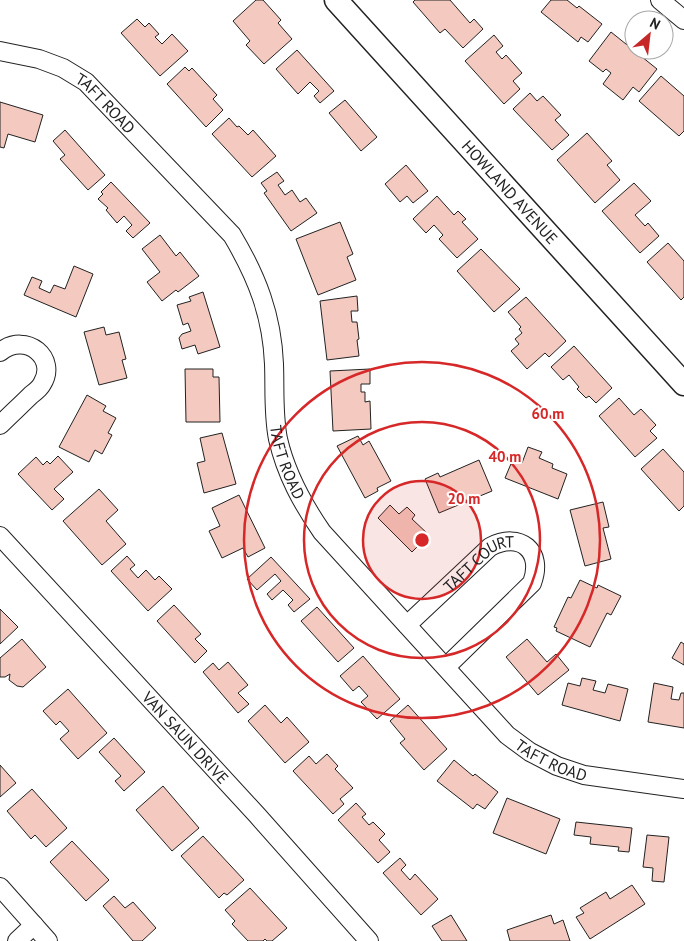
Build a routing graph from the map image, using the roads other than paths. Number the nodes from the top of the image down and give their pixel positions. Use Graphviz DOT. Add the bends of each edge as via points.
graph roads {
  1 [pos="336,0"];
  2 [pos="660,0"];
  3 [pos="684,20"];
  4 [pos="0,51"];
  5 [pos="0,352"];
  6 [pos="684,384"];
  7 [pos="0,425"];
  8 [pos="0,536"];
  9 [pos="407,625"];
  10 [pos="446,667"];
  11 [pos="684,789"];
  12 [pos="0,887"];
  13 [pos="34,925"];
  14 [pos="17,941"];
  15 [pos="48,941"];
  16 [pos="369,941"];
  1 -- 6 [label="street, HOWLAND AVENUE"];
  2 -- 3 [label="street"];
  4 -- 9 [label="street, TAFT ROAD" via="39,59 86,82 232,236 262,296 270,327 274,363 273,404 278,439 288,473 322,532"];
  5 -- 7 [label="street" via="10,345 22,343 32,346 41,354 46,375 42,385"];
  8 -- 16 [label="street, VAN SAUN DRIVE"];
  9 -- 10 [label="street, TAFT ROAD"];
  9 -- 10 [label="street, TAFT COURT" via="490,547 512,540 530,551 536,572 532,583"];
  10 -- 11 [label="street, TAFT ROAD" via="508,735 530,752 557,766 584,775"];
  12 -- 13 [label="street"];
  13 -- 14 [label="street"];
  13 -- 15 [label="street"];
}
